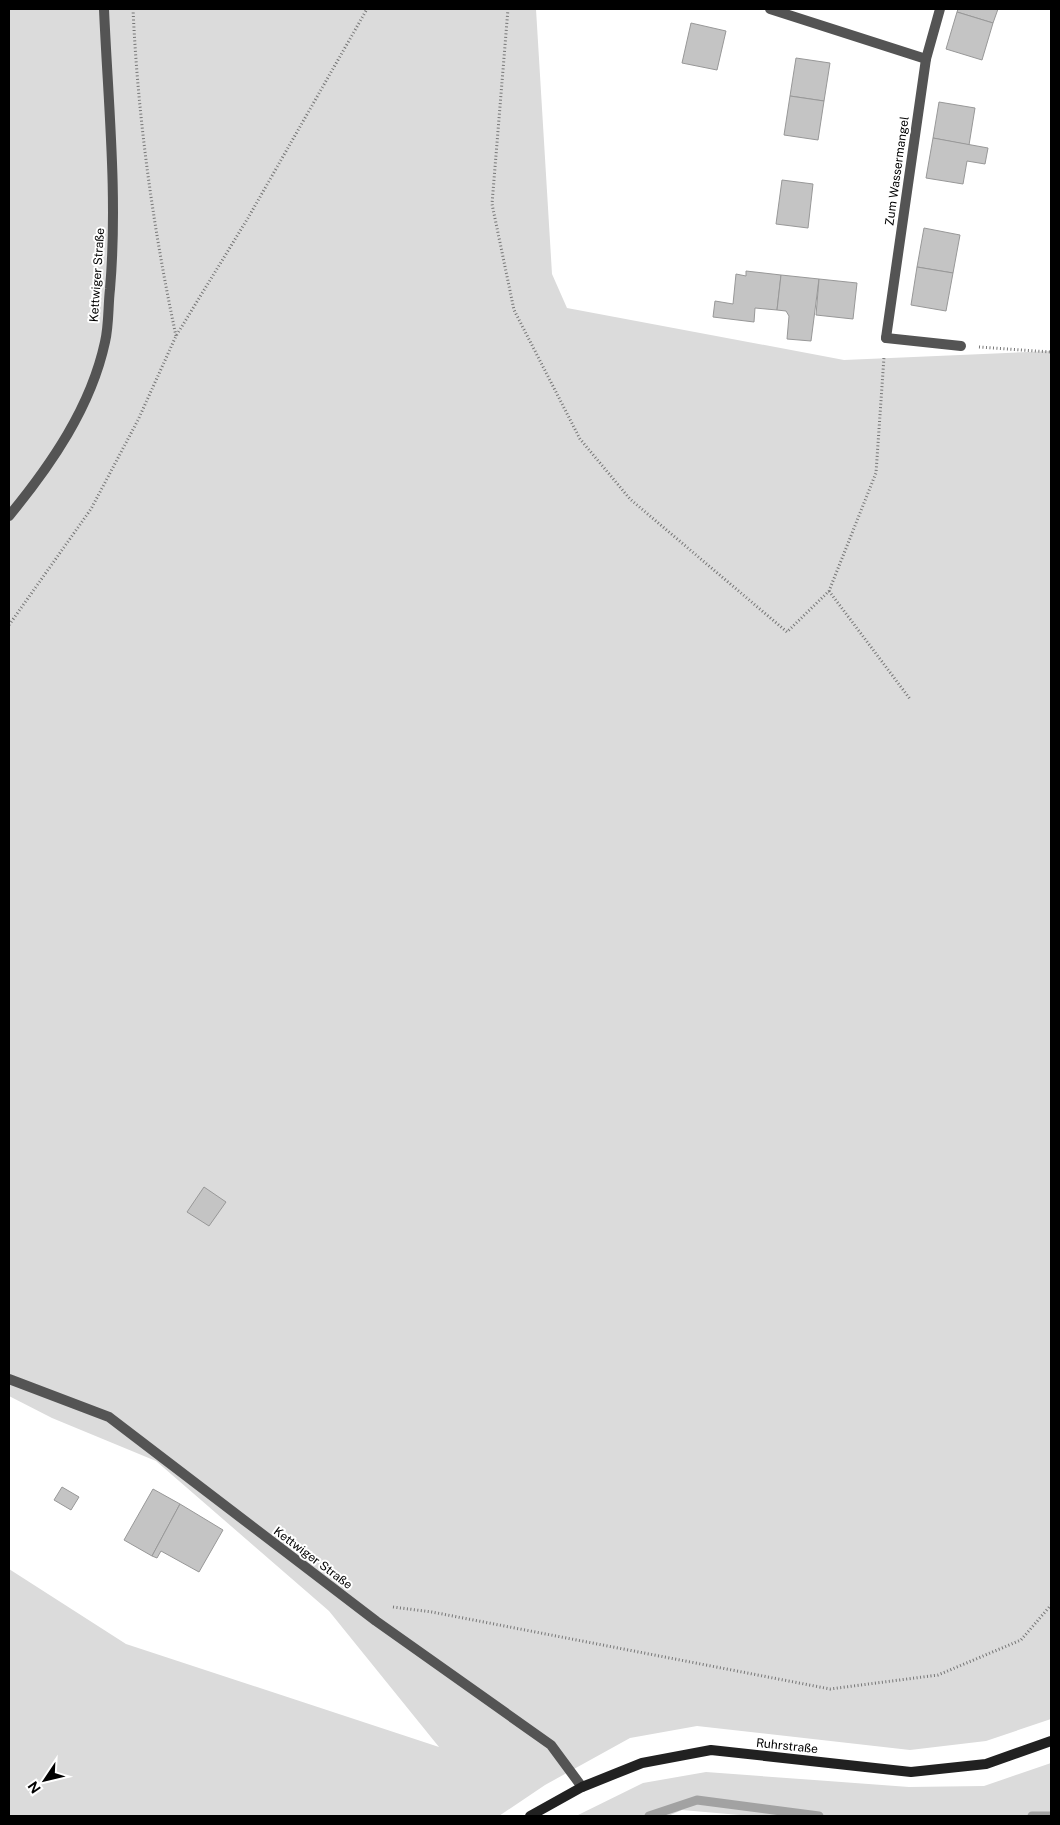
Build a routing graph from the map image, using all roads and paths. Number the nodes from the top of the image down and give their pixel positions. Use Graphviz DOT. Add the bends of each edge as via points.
graph roads {
  1 [pos="104,9"];
  2 [pos="132,9"];
  3 [pos="367,9"];
  4 [pos="508,9"];
  5 [pos="770,9"];
  6 [pos="940,9"];
  7 [pos="926,59"];
  8 [pos="176,336"];
  9 [pos="886,338"];
  10 [pos="961,346"];
  11 [pos="1051,352"];
  12 [pos="9,516"];
  13 [pos="829,592"];
  14 [pos="9,625"];
  15 [pos="910,699"];
  16 [pos="9,1379"];
  17 [pos="1051,1605"];
  18 [pos="376,1621"];
  19 [pos="1051,1741"];
  20 [pos="582,1787"];
  21 [pos="530,1816"];
  1 -- 12 [label="street, Kettwiger Straße" via="113,211 105,342 87,397 60,448"];
  2 -- 8 [label="path" via="136,84 160,262"];
  3 -- 8 [label="path" via="248,218"];
  4 -- 13 [label="path" via="492,204 514,310 580,439 630,499 787,632"];
  5 -- 7 [label="street"];
  6 -- 7 [label="street, Zum Wassermangel"];
  7 -- 9 [label="street, Zum Wassermangel"];
  8 -- 14 [label="path" via="138,420 91,509"];
  9 -- 10 [label="street"];
  9 -- 13 [label="path" via="876,474"];
  10 -- 11 [label="path"];
  13 -- 15 [label="path"];
  16 -- 18 [label="street, Kettwiger Straße" via="109,1417"];
  17 -- 18 [label="path" via="1021,1640 938,1675 830,1689 432,1612 388,1607"];
  18 -- 20 [label="street, Kettwiger Straße" via="551,1745"];
  19 -- 20 [label="main road, Ruhrstraße" via="986,1764 911,1772 711,1750 642,1763"];
  20 -- 21 [label="main road, Ruhrstraße"];
}
